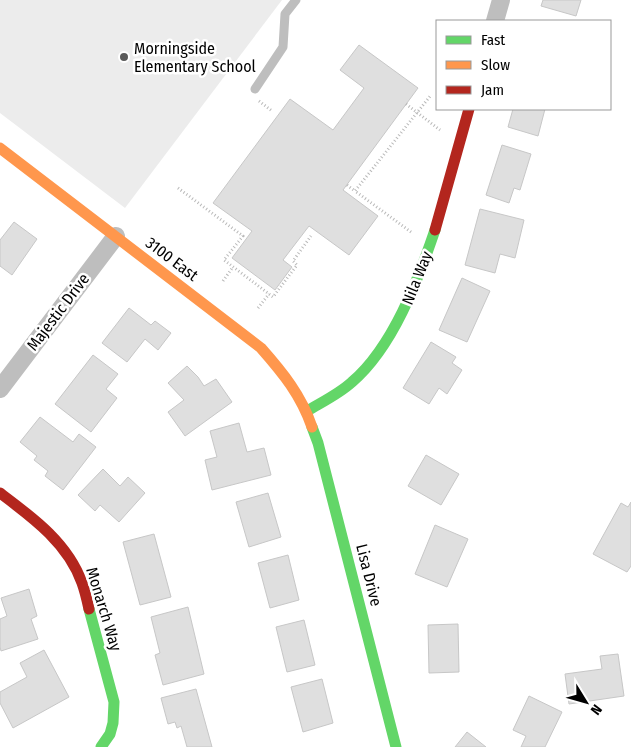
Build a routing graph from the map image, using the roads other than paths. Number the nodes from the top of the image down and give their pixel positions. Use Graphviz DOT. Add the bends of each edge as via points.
graph roads {
  1 [pos="296,0"];
  2 [pos="501,0"];
  3 [pos="494,20"];
  4 [pos="254,90"];
  5 [pos="469,110"];
  6 [pos="0,148"];
  7 [pos="116,236"];
  8 [pos="0,389"];
  9 [pos="307,411"];
  10 [pos="0,493"];
  11 [pos="101,747"];
  12 [pos="396,747"];
  1 -- 4 [label="lane" via="285,14 283,47"];
  2 -- 3 [label="street"];
  5 -- 9 [label="street, Nila Way" via="427,256 403,312 363,371 349,385"];
  6 -- 7 [label="street, 3100 East"];
  7 -- 8 [label="street, Majestic Drive"];
  7 -- 9 [label="street, 3100 East" via="261,348 287,377"];
  9 -- 12 [label="street, Lisa Drive"];
  10 -- 11 [label="street, Monarch Way" via="54,536 78,574 112,692 115,713 110,734"];
}
